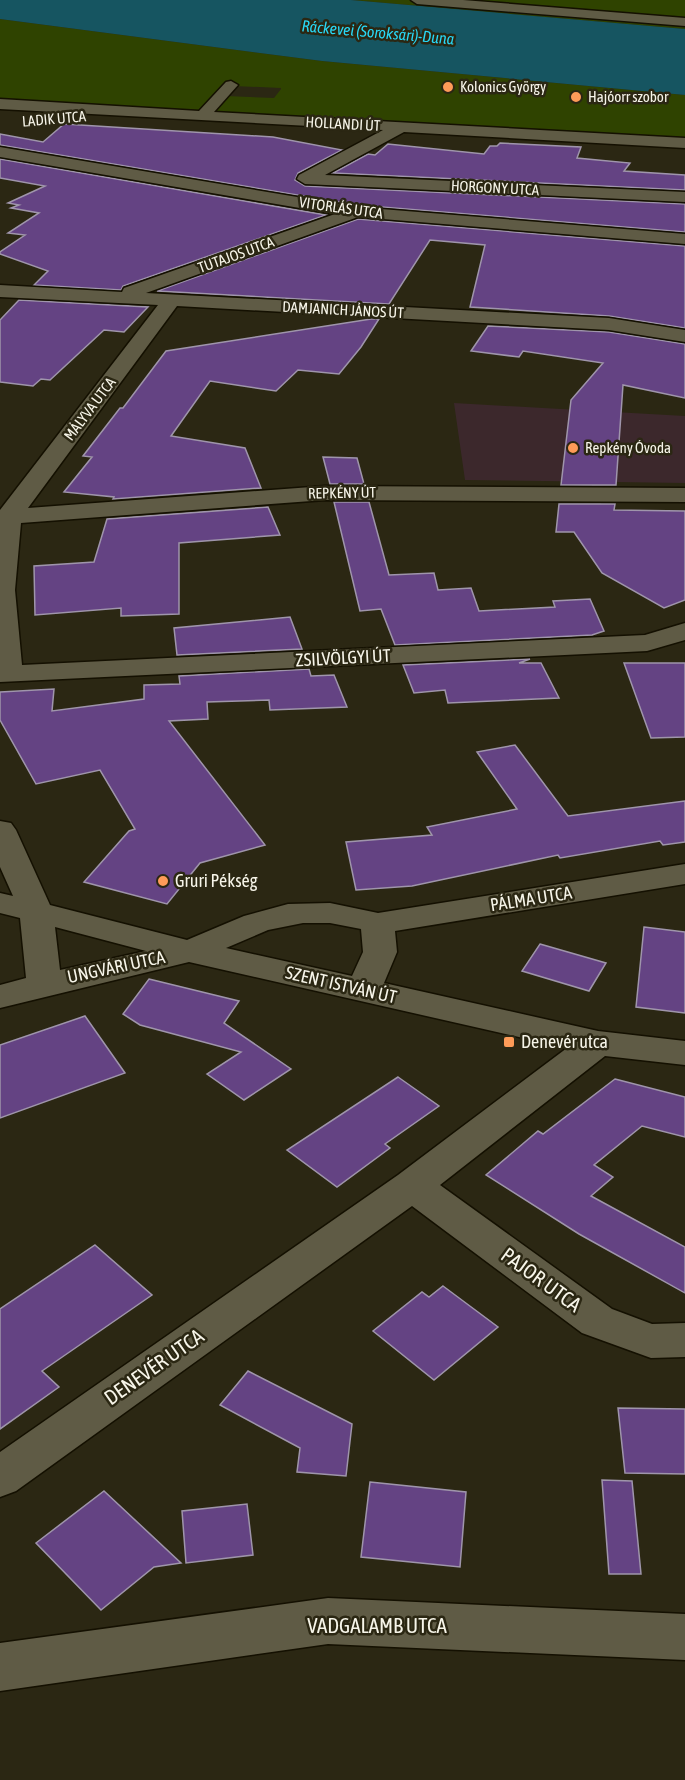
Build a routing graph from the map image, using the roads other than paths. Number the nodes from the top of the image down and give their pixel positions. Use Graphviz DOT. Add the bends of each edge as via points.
graph roads {
  1 [pos="417,0"];
  2 [pos="607,0"];
  3 [pos="591,14"];
  4 [pos="685,22"];
  5 [pos="231,85"];
  6 [pos="0,104"];
  7 [pos="107,111"];
  8 [pos="201,116"];
  9 [pos="23,122"];
  10 [pos="401,127"];
  11 [pos="685,143"];
  12 [pos="0,152"];
  13 [pos="305,179"];
  14 [pos="685,197"];
  15 [pos="269,198"];
  16 [pos="357,212"];
  17 [pos="685,240"];
  18 [pos="0,291"];
  19 [pos="115,298"];
  20 [pos="171,301"];
  21 [pos="685,336"];
  22 [pos="685,495"];
  23 [pos="4,517"];
  24 [pos="685,631"];
  25 [pos="4,673"];
  26 [pos="0,830"];
  27 [pos="685,874"];
  28 [pos="0,903"];
  29 [pos="36,911"];
  30 [pos="377,923"];
  31 [pos="189,951"];
  32 [pos="44,982"];
  33 [pos="363,990"];
  34 [pos="0,997"];
  35 [pos="598,1043"];
  36 [pos="685,1053"];
  37 [pos="412,1185"];
  38 [pos="685,1340"];
  39 [pos="0,1477"];
  40 [pos="685,1637"];
  41 [pos="0,1667"];
  1 -- 3 [label="street"];
  2 -- 3 [label="street"];
  3 -- 4 [label="street"];
  5 -- 8 [label="street"];
  6 -- 7 [label="street, HOLLANDI ÚT"];
  7 -- 8 [label="street, HOLLANDI ÚT"];
  7 -- 9 [label="street, LADIK UTCA"];
  8 -- 10 [label="street, HOLLANDI ÚT"];
  10 -- 11 [label="street, HOLLANDI ÚT"];
  10 -- 13 [label="street"];
  12 -- 15 [label="street, VITORLÁS UTCA"];
  13 -- 14 [label="street, HORGONY UTCA"];
  13 -- 15 [label="street"];
  15 -- 16 [label="street, VITORLÁS UTCA"];
  16 -- 17 [label="street, VITORLÁS UTCA"];
  16 -- 19 [label="street, TUTAJOS UTCA"];
  18 -- 19 [label="street, DAMJANICH JÁNOS ÚT"];
  19 -- 20 [label="street, DAMJANICH JÁNOS ÚT"];
  20 -- 21 [label="street, DAMJANICH JÁNOS ÚT" via="609,324"];
  20 -- 23 [label="street, MÁLYVA UTCA"];
  22 -- 23 [label="street, REPKÉNY ÚT" via="325,493"];
  23 -- 25 [label="street"];
  24 -- 25 [label="street, ZSILVÖLGYI ÚT" via="647,644"];
  26 -- 29 [label="street, UNGVÁRI UTCA"];
  27 -- 30 [label="street, PÁLMA UTCA"];
  28 -- 29 [label="street, SZENT ISTVÁN ÚT"];
  29 -- 31 [label="street, SZENT ISTVÁN ÚT"];
  29 -- 32 [label="street, UNGVÁRI UTCA"];
  30 -- 31 [label="street, PÁLMA UTCA" via="344,913 308,911 256,923"];
  30 -- 33 [label="street" via="380,952"];
  31 -- 32 [label="street, UNGVÁRI UTCA"];
  31 -- 33 [label="street, SZENT ISTVÁN ÚT"];
  32 -- 34 [label="street, UNGVÁRI UTCA"];
  33 -- 35 [label="street, SZENT ISTVÁN ÚT"];
  35 -- 36 [label="street, SZENT ISTVÁN ÚT"];
  35 -- 37 [label="street, DENEVÉR UTCA"];
  37 -- 38 [label="street, PAJOR UTCA" via="597,1321 651,1341"];
  37 -- 39 [label="street, DENEVÉR UTCA"];
  40 -- 41 [label="street, VADGALAMB UTCA" via="328,1621"];
}
